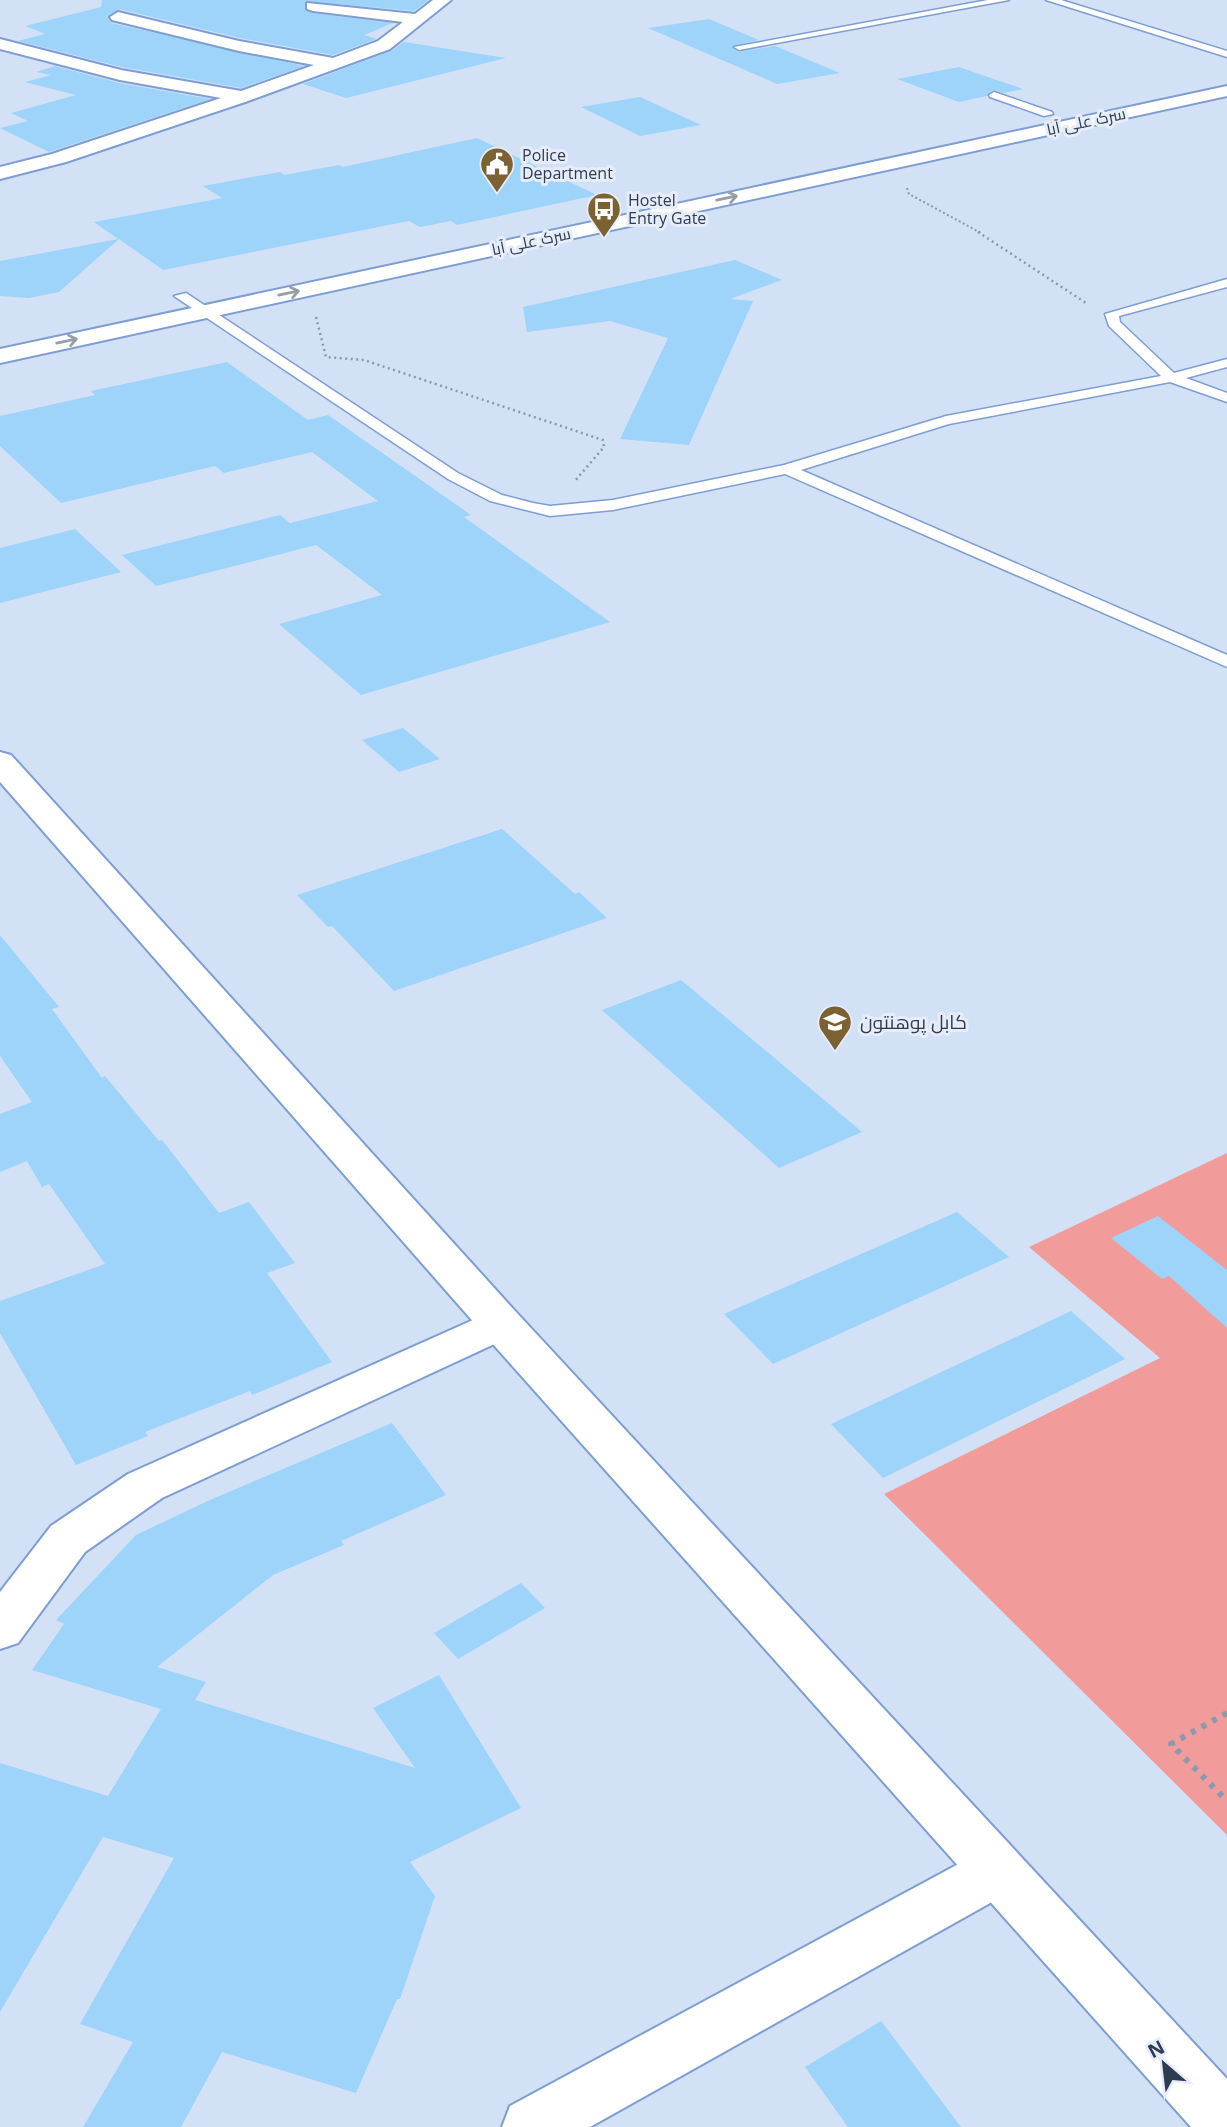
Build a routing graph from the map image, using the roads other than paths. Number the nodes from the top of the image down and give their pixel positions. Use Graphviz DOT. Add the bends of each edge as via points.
graph roads {
  1 [pos="443,0"];
  2 [pos="1004,0"];
  3 [pos="1051,0"];
  4 [pos="1082,0"];
  5 [pos="313,6"];
  6 [pos="118,17"];
  7 [pos="416,19"];
  8 [pos="1227,43"];
  9 [pos="0,44"];
  10 [pos="739,47"];
  11 [pos="1227,54"];
  12 [pos="335,63"];
  13 [pos="1227,77"];
  14 [pos="1227,91"];
  15 [pos="994,95"];
  16 [pos="242,97"];
  17 [pos="1048,114"];
  18 [pos="4,167"];
  19 [pos="540,221"];
  20 [pos="565,233"];
  21 [pos="1227,284"];
  22 [pos="181,296"];
  23 [pos="155,301"];
  24 [pos="204,311"];
  25 [pos="0,356"];
  26 [pos="1227,362"];
  27 [pos="1171,378"];
  28 [pos="1227,398"];
  29 [pos="787,469"];
  30 [pos="1227,662"];
  31 [pos="0,762"];
  32 [pos="500,1323"];
  33 [pos="0,1629"];
  34 [pos="998,1871"];
  35 [pos="1227,2123"];
  36 [pos="532,2127"];
  1 -- 7 [label="street"];
  2 -- 10 [label="lane"];
  3 -- 11 [label="lane"];
  4 -- 8 [label="lane"];
  5 -- 7 [label="street"];
  6 -- 12 [label="street"];
  7 -- 12 [label="street" via="384,45"];
  9 -- 16 [label="street" via="120,75"];
  12 -- 16 [label="street"];
  13 -- 17 [label="street"];
  20 -- 14 [label="street, سرک علی آبا, one-way"];
  15 -- 17 [label="lane"];
  16 -- 18 [label="street" via="59,158"];
  17 -- 19 [label="street"];
  19 -- 20 [label="street"];
  19 -- 22 [label="street"];
  24 -- 20 [label="street, سرک علی آبا, one-way"];
  21 -- 27 [label="lane" via="1112,314 1114,323"];
  22 -- 23 [label="street"];
  22 -- 24 [label="lane"];
  25 -- 24 [label="street, سرک علی آبا, one-way"];
  24 -- 29 [label="lane" via="453,477 496,498 550,510 613,505"];
  26 -- 27 [label="lane"];
  27 -- 28 [label="lane"];
  27 -- 29 [label="lane" via="946,420"];
  29 -- 30 [label="lane"];
  31 -- 32 [label="street"];
  32 -- 33 [label="street" via="145,1486 68,1539"];
  32 -- 34 [label="street"];
  34 -- 35 [label="street"];
  34 -- 36 [label="street"];
}
